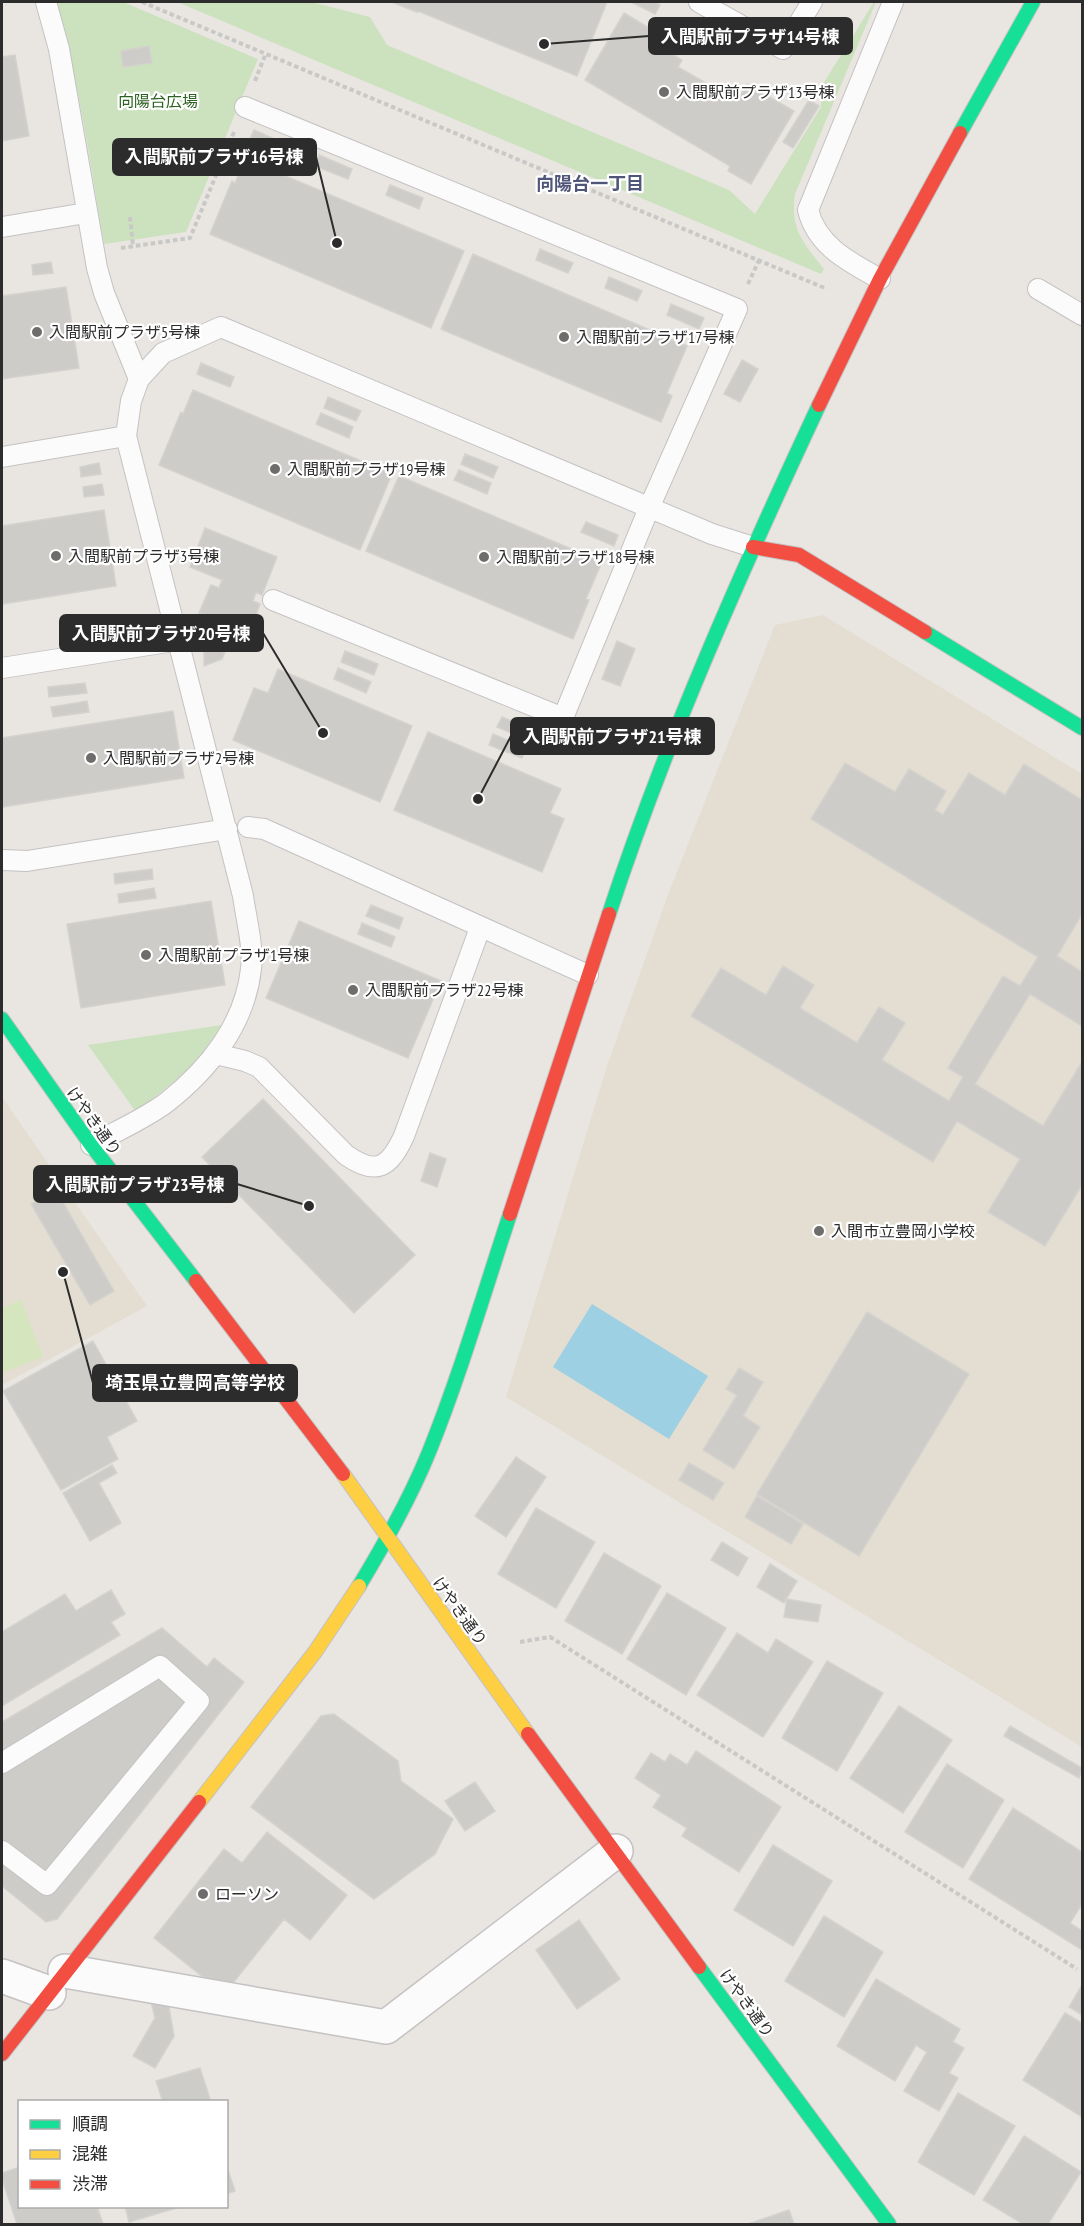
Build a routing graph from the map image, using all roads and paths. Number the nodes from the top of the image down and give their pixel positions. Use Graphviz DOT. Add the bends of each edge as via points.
graph roads {
  1 [pos="46,2"];
  2 [pos="142,2"];
  3 [pos="699,2"];
  4 [pos="812,2"];
  5 [pos="893,2"];
  6 [pos="1033,2"];
  7 [pos="266,53"];
  8 [pos="245,107"];
  9 [pos="86,213"];
  10 [pos="130,217"];
  11 [pos="2,227"];
  12 [pos="133,246"];
  13 [pos="93,251"];
  14 [pos="880,279"];
  15 [pos="827,289"];
  16 [pos="1038,289"];
  17 [pos="1083,315"];
  18 [pos="139,378"];
  19 [pos="126,436"];
  20 [pos="2,457"];
  21 [pos="649,508"];
  22 [pos="753,547"];
  23 [pos="273,600"];
  24 [pos="180,640"];
  25 [pos="2,668"];
  26 [pos="1083,728"];
  27 [pos="248,827"];
  28 [pos="227,829"];
  29 [pos="2,860"];
  30 [pos="480,928"];
  31 [pos="588,975"];
  32 [pos="2,1019"];
  33 [pos="216,1054"];
  34 [pos="91,1145"];
  35 [pos="387,1536"];
  36 [pos="520,1642"];
  37 [pos="2,1763"];
  38 [pos="2,1851"];
  39 [pos="616,1851"];
  40 [pos="1077,1969"];
  41 [pos="2,1976"];
  42 [pos="57,1982"];
  43 [pos="2,2054"];
  44 [pos="889,2224"];
  1 -- 9 [label="lane" via="59,49"];
  2 -- 7 [label="path"];
  3 -- 4 [label="lane" via="783,49"];
  5 -- 14 [label="lane" via="808,210 812,226 842,258"];
  6 -- 14 [label="street"];
  7 -- 8 [label="path"];
  7 -- 15 [label="path"];
  8 -- 12 [label="path" via="190,238"];
  8 -- 21 [label="lane" via="737,309"];
  9 -- 11 [label="lane"];
  9 -- 13 [label="lane"];
  10 -- 12 [label="path"];
  12 -- 13 [label="path"];
  13 -- 18 [label="lane" via="104,293"];
  14 -- 22 [label="street"];
  16 -- 17 [label="lane"];
  18 -- 19 [label="lane"];
  18 -- 21 [label="lane" via="163,353 221,327"];
  19 -- 20 [label="lane"];
  19 -- 24 [label="lane"];
  21 -- 22 [label="lane"];
  21 -- 23 [label="lane" via="563,718"];
  22 -- 26 [label="street" via="799,555"];
  22 -- 31 [label="street" via="669,745"];
  24 -- 25 [label="lane"];
  24 -- 28 [label="lane"];
  27 -- 30 [label="lane" via="264,829"];
  28 -- 29 [label="lane" via="27,861"];
  28 -- 33 [label="lane" via="243,896 252,968 233,1027"];
  30 -- 31 [label="lane"];
  30 -- 33 [label="lane" via="404,1136 395,1155 383,1164 372,1168 360,1165 259,1067"];
  31 -- 35 [label="street" via="454,1383 424,1462"];
  32 -- 34 [label="street, けやき通り"];
  33 -- 34 [label="lane" via="166,1104"];
  34 -- 35 [label="street, けやき通り"];
  35 -- 39 [label="street, けやき通り"];
  35 -- 42 [label="street" via="347,1607 315,1652"];
  36 -- 40 [label="path" via="550,1637"];
  37 -- 38 [label="lane" via="160,1666 199,1701 47,1885"];
  39 -- 42 [label="street" via="386,2027"];
  39 -- 44 [label="street, けやき通り"];
  41 -- 42 [label="street"];
  42 -- 43 [label="street"];
}
